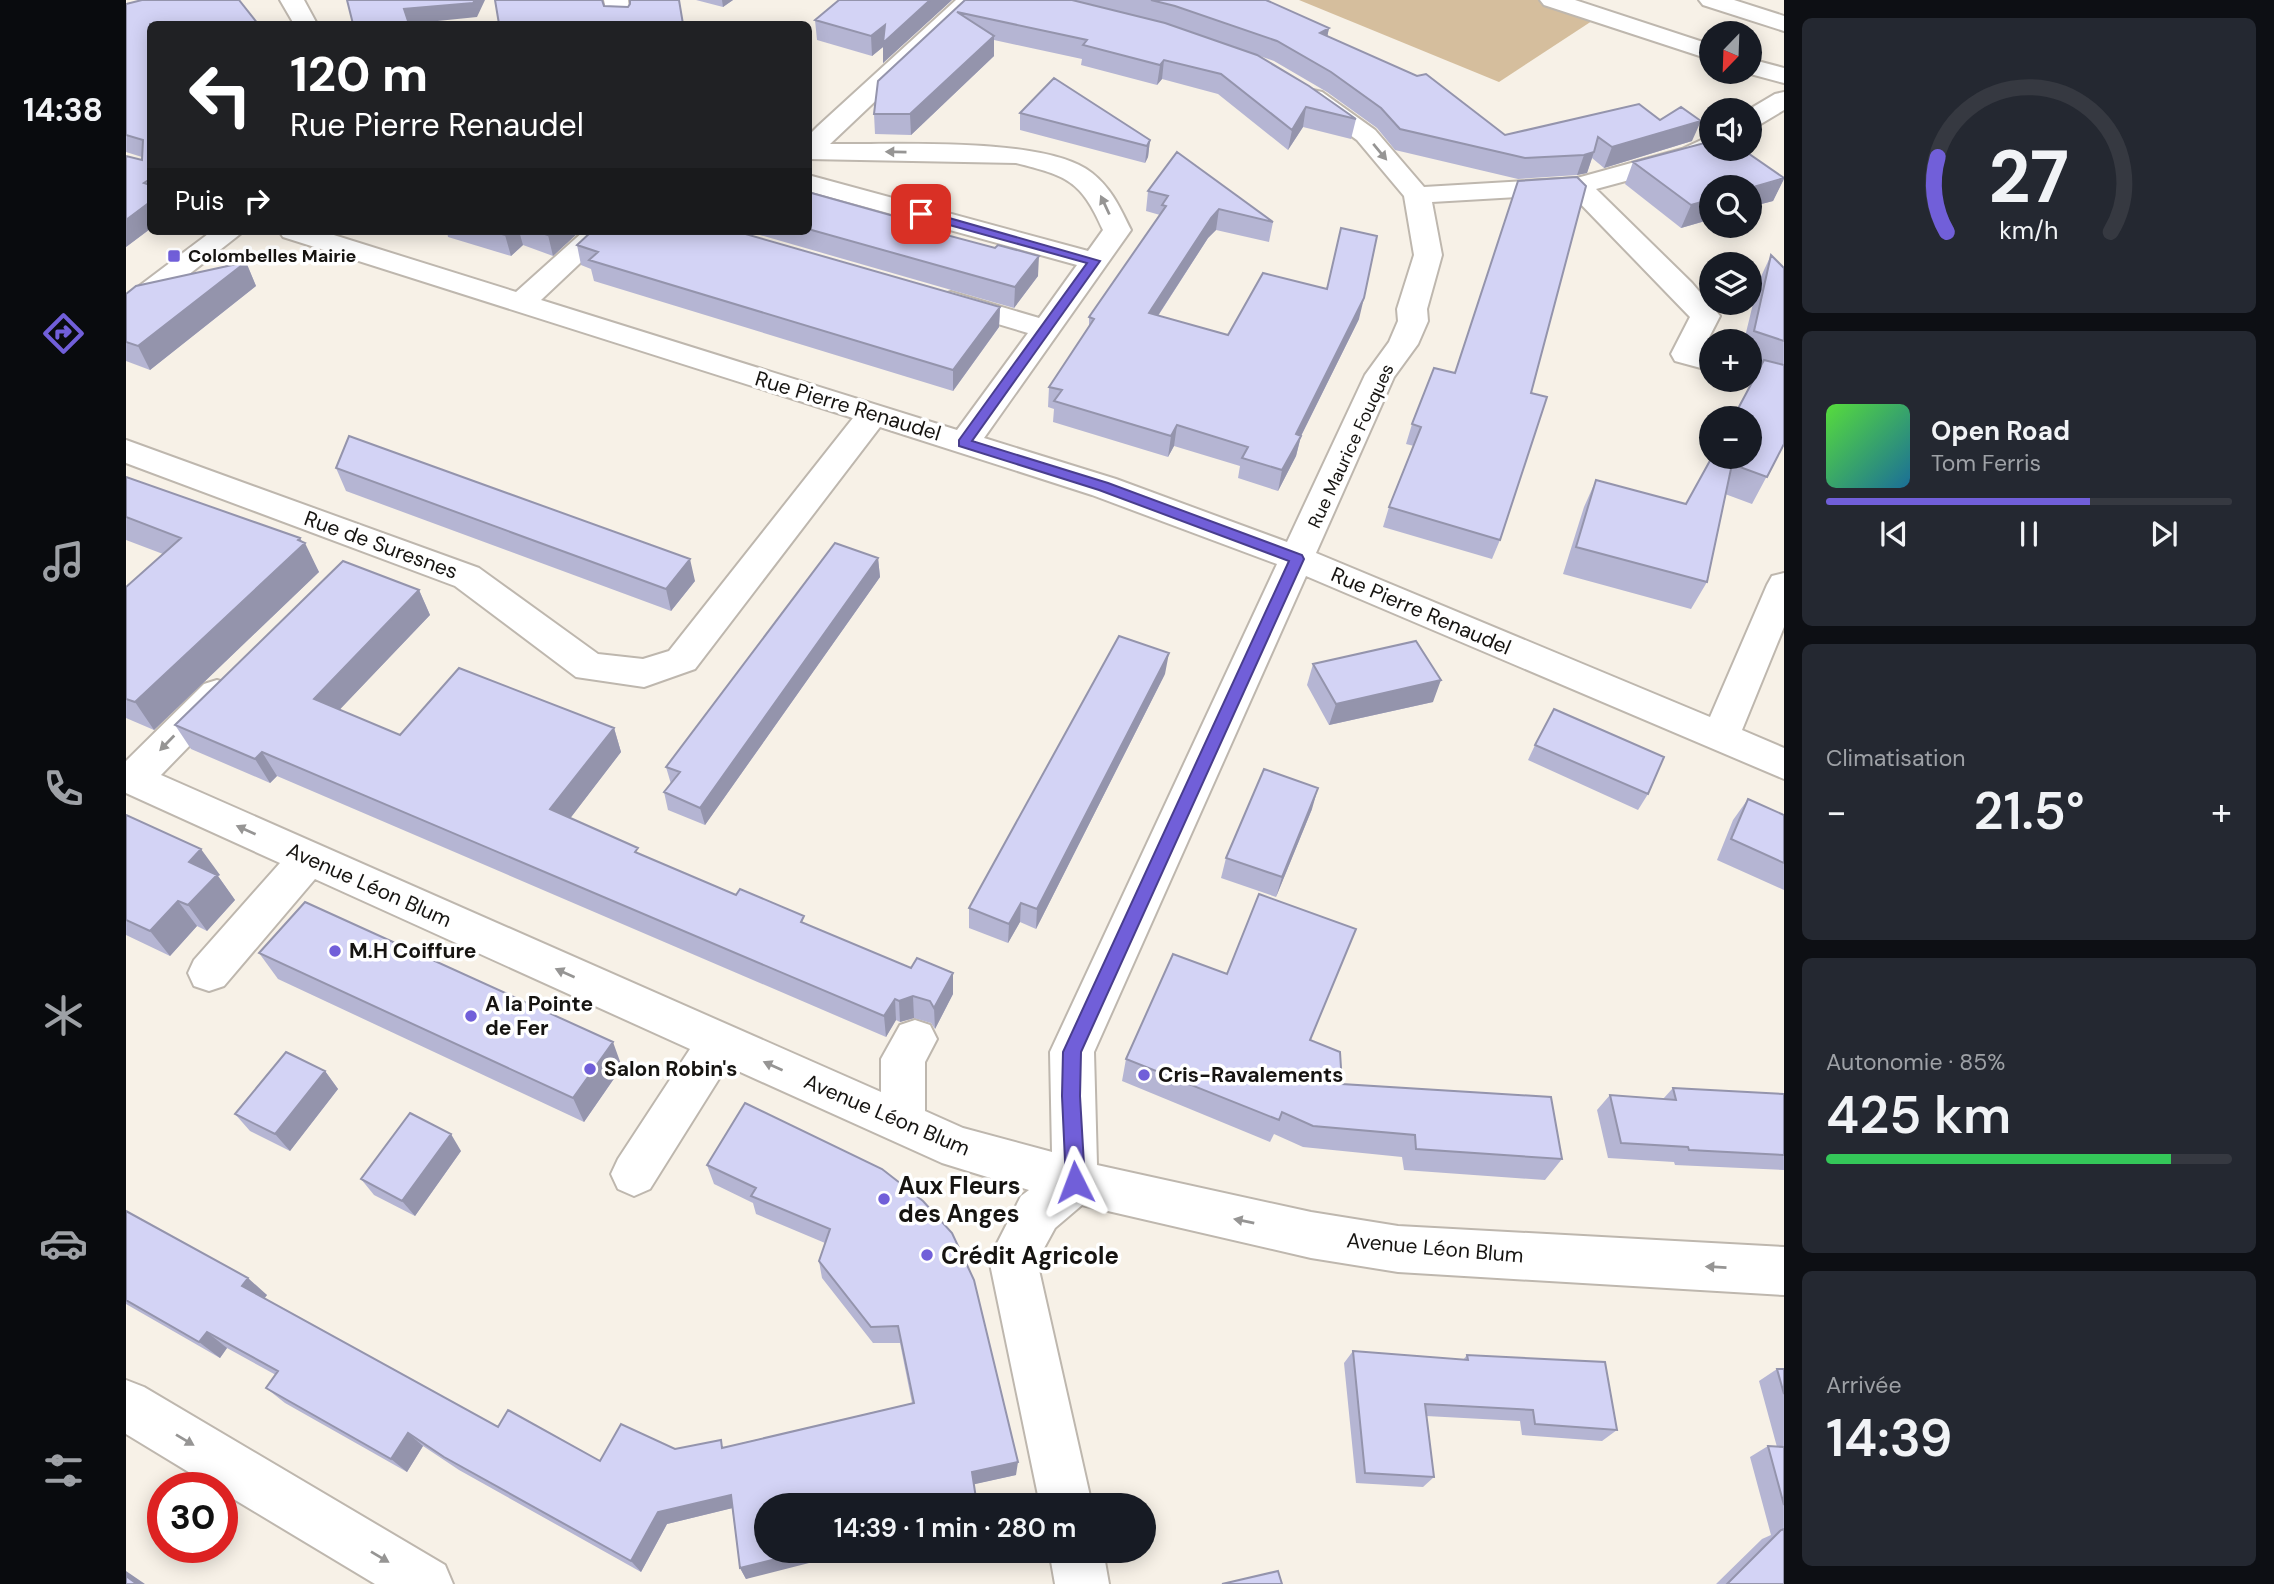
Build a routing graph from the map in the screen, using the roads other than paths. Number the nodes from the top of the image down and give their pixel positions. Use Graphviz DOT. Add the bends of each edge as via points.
graph roads {
  1 [pos="292,0"];
  2 [pos="616,0"];
  3 [pos="970,0"];
  4 [pos="1552,0"];
  5 [pos="1711,0"];
  6 [pos="303,21"];
  7 [pos="620,21"];
  8 [pos="1784,24"];
  9 [pos="1699,49"];
  10 [pos="1762,70"];
  11 [pos="1784,76"];
  12 [pos="1295,86"];
  13 [pos="1784,99"];
  14 [pos="1762,113"];
  15 [pos="812,148"];
  16 [pos="1699,150"];
  17 [pos="812,151"];
  18 [pos="812,184"];
  19 [pos="1578,186"];
  20 [pos="1416,195"];
  21 [pos="225,235"];
  22 [pos="306,235"];
  23 [pos="596,235"];
  24 [pos="1094,261"];
  25 [pos="921,293"];
  26 [pos="521,303"];
  27 [pos="126,310"];
  28 [pos="1046,328"];
  29 [pos="1699,358"];
  30 [pos="1762,378"];
  31 [pos="1784,385"];
  32 [pos="873,414"];
  33 [pos="964,443"];
  34 [pos="126,451"];
  35 [pos="375,542"];
  36 [pos="1297,559"];
  37 [pos="349,566"];
  38 [pos="1784,585"];
  39 [pos="243,669"];
  40 [pos="1720,738"];
  41 [pos="1784,764"];
  42 [pos="130,778"];
  43 [pos="309,858"];
  44 [pos="209,973"];
  45 [pos="915,1039"];
  46 [pos="719,1041"];
  47 [pos="902,1124"];
  48 [pos="634,1174"];
  49 [pos="1075,1182"];
  50 [pos="1784,1271"];
  51 [pos="126,1405"];
  52 [pos="1063,1493"];
  53 [pos="1078,1563"];
  54 [pos="426,1584"];
  55 [pos="1082,1584"];
  1 -- 6 [label="street"];
  2 -- 7 [label="street"];
  3 -- 15 [label="street"];
  4 -- 9 [label="street"];
  5 -- 8 [label="street"];
  10 -- 11 [label="street"];
  12 -- 20 [label="street, Rue Maurice Fouques, one-way" via="1366,135"];
  13 -- 14 [label="street"];
  16 -- 19 [label="street"];
  24 -- 17 [label="street, one-way" via="1116,230 1102,197 1081,177 1055,165 1016,155"];
  18 -- 24 [label="street"];
  19 -- 20 [label="street"];
  19 -- 29 [label="street" via="1705,316 1686,354"];
  20 -- 36 [label="street, Rue Maurice Fouques" via="1428,255 1412,309 1413,321 1380,375"];
  21 -- 27 [label="street"];
  22 -- 26 [label="street, Rue Pierre Renaudel"];
  23 -- 26 [label="street"];
  24 -- 28 [label="street"];
  25 -- 28 [label="street"];
  26 -- 32 [label="street, Rue Pierre Renaudel"];
  28 -- 33 [label="street"];
  30 -- 31 [label="street"];
  32 -- 33 [label="street, Rue Pierre Renaudel"];
  32 -- 35 [label="street, Rue de Suresnes" via="682,660 643,673 589,667 467,577"];
  33 -- 36 [label="street, Rue Pierre Renaudel" via="1104,487"];
  34 -- 35 [label="street, Rue de Suresnes"];
  35 -- 37 [label="street"];
  36 -- 40 [label="street, Rue Pierre Renaudel"];
  36 -- 49 [label="street, Rue Maurice Fouques" via="1072,1052"];
  38 -- 40 [label="street"];
  39 -- 42 [label="street, one-way"];
  40 -- 41 [label="street, Rue Pierre Renaudel"];
  43 -- 42 [label="street, Avenue Léon Blum, one-way"];
  43 -- 44 [label="street"];
  46 -- 43 [label="street, Avenue Léon Blum, one-way"];
  45 -- 47 [label="street" via="903,1059"];
  47 -- 46 [label="street, Avenue Léon Blum, one-way"];
  46 -- 48 [label="street"];
  47 -- 49 [label="street, Avenue Léon Blum" via="958,1148"];
  50 -- 49 [label="street, Avenue Léon Blum, one-way" via="1398,1249 1298,1233"];
  49 -- 52 [label="street" via="1038,1212 1013,1259"];
  51 -- 54 [label="street, one-way"];
  53 -- 55 [label="street"];
}
